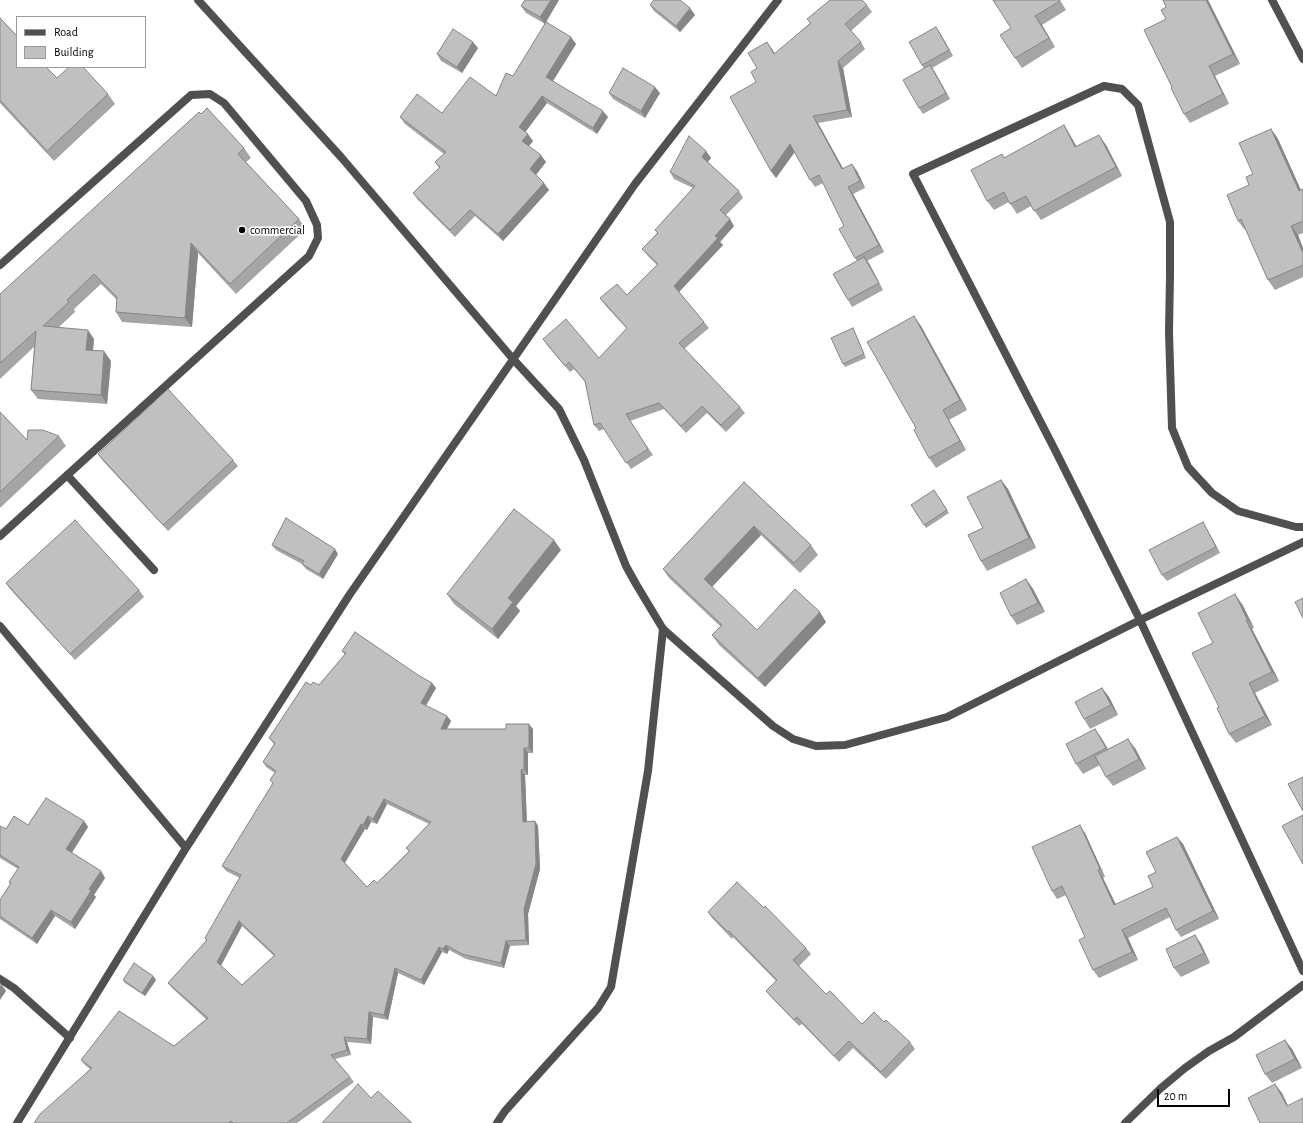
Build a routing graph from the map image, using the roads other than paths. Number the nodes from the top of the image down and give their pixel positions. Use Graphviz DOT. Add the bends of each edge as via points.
graph roads {
  1 [pos="198,0"];
  2 [pos="778,0"];
  3 [pos="1272,0"];
  4 [pos="1303,59"];
  5 [pos="0,265"];
  6 [pos="513,359"];
  7 [pos="67,475"];
  8 [pos="1303,528"];
  9 [pos="0,536"];
  10 [pos="1303,542"];
  11 [pos="154,570"];
  12 [pos="1140,620"];
  13 [pos="0,626"];
  14 [pos="663,629"];
  15 [pos="186,848"];
  16 [pos="1303,971"];
  17 [pos="0,979"];
  18 [pos="1303,985"];
  19 [pos="70,1038"];
  20 [pos="17,1123"];
  21 [pos="497,1123"];
  22 [pos="1126,1123"];
  1 -- 6 [label="street" via="341,156"];
  2 -- 6 [label="street" via="635,184"];
  3 -- 4 [label="street"];
  5 -- 7 [label="street" via="191,95 210,94 224,103 306,201 317,226 318,238 309,256"];
  6 -- 14 [label="street" via="559,409 584,460 626,566"];
  6 -- 15 [label="street" via="350,594"];
  7 -- 9 [label="street"];
  7 -- 11 [label="street"];
  8 -- 12 [label="street" via="1238,511 1212,493 1188,467 1172,428 1169,332 1170,222 1138,105 1122,89 1104,86 913,174"];
  10 -- 12 [label="street"];
  12 -- 14 [label="street" via="947,717 845,745 823,746 793,739 773,726"];
  12 -- 16 [label="street"];
  13 -- 15 [label="street"];
  14 -- 21 [label="street" via="648,771 611,986 598,1008"];
  15 -- 19 [label="street"];
  17 -- 19 [label="street" via="14,988"];
  18 -- 22 [label="street" via="1234,1037 1185,1068"];
  19 -- 20 [label="street"];
}
